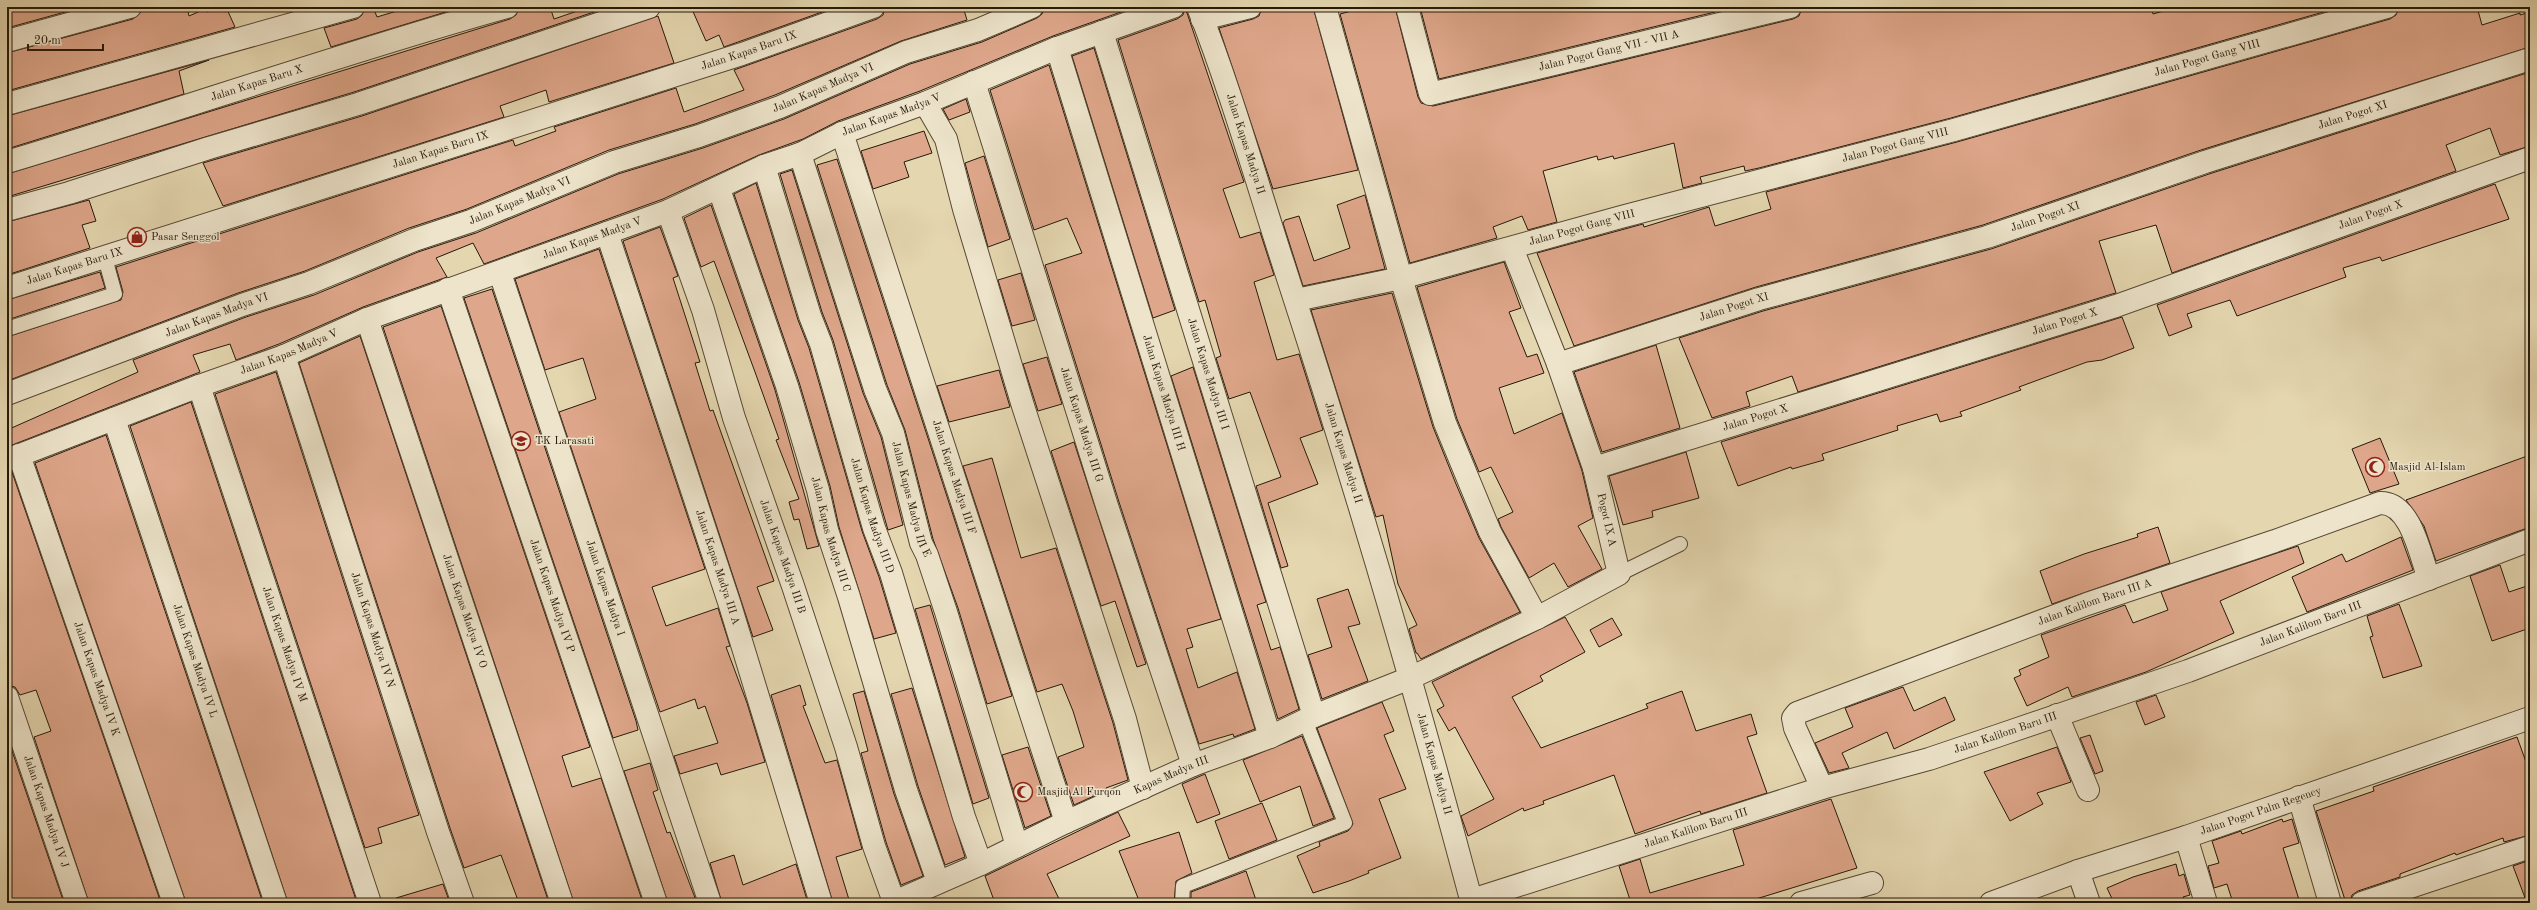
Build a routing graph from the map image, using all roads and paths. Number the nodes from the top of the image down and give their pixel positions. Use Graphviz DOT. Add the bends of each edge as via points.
graph roads {
  1 [pos="130,7"];
  2 [pos="353,7"];
  3 [pos="507,7"];
  4 [pos="649,7"];
  5 [pos="874,7"];
  6 [pos="1032,7"];
  7 [pos="1173,7"];
  8 [pos="1250,7"];
  9 [pos="1325,7"];
  10 [pos="1407,7"];
  11 [pos="1790,7"];
  12 [pos="2387,7"];
  13 [pos="1200,13"];
  14 [pos="1102,32"];
  15 [pos="7,41"];
  16 [pos="1057,48"];
  17 [pos="2530,59"];
  18 [pos="974,82"];
  19 [pos="925,103"];
  20 [pos="7,104"];
  21 [pos="842,133"];
  22 [pos="800,154"];
  23 [pos="2530,158"];
  24 [pos="7,162"];
  25 [pos="764,166"];
  26 [pos="719,189"];
  27 [pos="7,210"];
  28 [pos="668,211"];
  29 [pos="608,233"];
  30 [pos="1512,248"];
  31 [pos="105,258"];
  32 [pos="500,273"];
  33 [pos="1401,278"];
  34 [pos="7,288"];
  35 [pos="448,289"];
  36 [pos="1296,300"];
  37 [pos="367,319"];
  38 [pos="7,329"];
  39 [pos="284,356"];
  40 [pos="1558,364"];
  41 [pos="199,386"];
  42 [pos="7,394"];
  43 [pos="114,419"];
  44 [pos="13,458"];
  45 [pos="1594,468"];
  46 [pos="2530,540"];
  47 [pos="1680,544"];
  48 [pos="1619,574"];
  49 [pos="2429,579"];
  50 [pos="1537,618"];
  51 [pos="1410,678"];
  52 [pos="7,697"];
  53 [pos="2057,715"];
  54 [pos="1309,718"];
  55 [pos="2530,718"];
  56 [pos="1270,738"];
  57 [pos="1193,765"];
  58 [pos="1143,788"];
  59 [pos="1822,788"];
  60 [pos="2088,790"];
  61 [pos="2299,797"];
  62 [pos="1066,822"];
  63 [pos="2186,837"];
  64 [pos="1017,846"];
  65 [pos="2530,847"];
  66 [pos="981,864"];
  67 [pos="2078,871"];
  68 [pos="938,882"];
  69 [pos="1872,883"];
  70 [pos="1472,902"];
  71 [pos="77,903"];
  72 [pos="174,903"];
  73 [pos="276,903"];
  74 [pos="370,903"];
  75 [pos="463,903"];
  76 [pos="562,903"];
  77 [pos="656,903"];
  78 [pos="710,903"];
  79 [pos="821,903"];
  80 [pos="893,903"];
  81 [pos="1182,903"];
  82 [pos="1801,903"];
  83 [pos="1991,903"];
  84 [pos="2089,903"];
  85 [pos="2206,903"];
  86 [pos="2330,903"];
  87 [pos="2362,903"];
  1 -- 15 [label="street"];
  2 -- 20 [label="street"];
  3 -- 24 [label="street, Jalan Kapas Baru X" via="282,74 121,128"];
  4 -- 27 [label="street" via="358,104"];
  5 -- 31 [label="street, Jalan Kapas Baru IX" via="742,54"];
  6 -- 42 [label="street, Jalan Kapas Madya VI" via="978,30 906,52 780,107 699,136 614,162 471,221 414,240 309,283"];
  7 -- 14 [label="street, Jalan Kapas Madya V"];
  8 -- 13 [label="street"];
  9 -- 33 [label="street"];
  10 -- 11 [label="street, Jalan Pogot Gang VII - VII A" via="1428,91 1434,94"];
  12 -- 30 [label="street, Jalan Pogot Gang VIII" via="1954,130"];
  13 -- 36 [label="street, Jalan Kapas Madya II"];
  14 -- 16 [label="street, Jalan Kapas Madya V"];
  14 -- 54 [label="street, Jalan Kapas Madya III I"];
  16 -- 18 [label="street, Jalan Kapas Madya V"];
  16 -- 56 [label="street, Jalan Kapas Madya III H"];
  17 -- 40 [label="street, Jalan Pogot XI" via="2205,162 1987,237 1759,299"];
  18 -- 19 [label="street, Jalan Kapas Madya V"];
  18 -- 57 [label="street, Jalan Kapas Madya III G" via="1106,506"];
  19 -- 21 [label="street, Jalan Kapas Madya V"];
  19 -- 58 [label="street" via="946,139 964,209 1023,406 1125,719"];
  21 -- 22 [label="street, Jalan Kapas Madya V"];
  21 -- 62 [label="street, Jalan Kapas Madya III F"];
  22 -- 25 [label="street, Jalan Kapas Madya V"];
  22 -- 64 [label="street, Jalan Kapas Madya III E" via="875,389 893,433 921,543 946,612"];
  23 -- 45 [label="street, Jalan Pogot X" via="2116,306"];
  25 -- 26 [label="street, Jalan Kapas Madya V"];
  25 -- 66 [label="street, Jalan Kapas Madya III D" via="810,316 828,365 874,528 891,573 964,817"];
  26 -- 28 [label="street, Jalan Kapas Madya V"];
  26 -- 68 [label="street, Jalan Kapas Madya III C" via="787,386 818,490 827,530 906,790"];
  28 -- 29 [label="street, Jalan Kapas Madya V"];
  28 -- 80 [label="street, Jalan Kapas Madya III B" via="704,310 734,418 846,747"];
  29 -- 32 [label="street, Jalan Kapas Madya V"];
  29 -- 79 [label="street, Jalan Kapas Madya III A" via="730,605"];
  30 -- 33 [label="street, Jalan Pogot Gang VIII"];
  30 -- 40 [label="street, Pogot IX A"];
  31 -- 34 [label="street, Jalan Kapas Baru IX"];
  31 -- 38 [label="lane" via="115,294"];
  32 -- 35 [label="street, Jalan Kapas Madya V"];
  32 -- 78 [label="street, Jalan Kapas Madya I"];
  33 -- 36 [label="street, Jalan Pogot Gang VIII"];
  33 -- 50 [label="street" via="1444,423 1490,532"];
  35 -- 37 [label="street, Jalan Kapas Madya V"];
  35 -- 77 [label="street, Jalan Kapas Madya IV P"];
  36 -- 51 [label="street, Jalan Kapas Madya II" via="1348,464"];
  37 -- 39 [label="street, Jalan Kapas Madya V"];
  37 -- 76 [label="street, Jalan Kapas Madya IV O"];
  39 -- 41 [label="street, Jalan Kapas Madya V"];
  39 -- 75 [label="street, Jalan Kapas Madya IV N"];
  40 -- 45 [label="street, Pogot IX A"];
  41 -- 43 [label="street, Jalan Kapas Madya V"];
  41 -- 74 [label="street, Jalan Kapas Madya IV M"];
  43 -- 44 [label="street, Jalan Kapas Madya V"];
  43 -- 73 [label="street, Jalan Kapas Madya IV L"];
  44 -- 72 [label="street, Jalan Kapas Madya IV K"];
  45 -- 48 [label="street, Pogot IX A"];
  46 -- 49 [label="street, Jalan Kalilom Baru III"];
  47 -- 48 [label="lane"];
  48 -- 50 [label="street"];
  49 -- 53 [label="street, Jalan Kalilom Baru III" via="2188,671"];
  49 -- 59 [label="street, Jalan Kalilom Baru III A" via="2406,517 2399,508 2389,503 2380,503 2087,604 1797,712 1793,718 1795,728"];
  50 -- 51 [label="street"];
  51 -- 54 [label="street, Kapas Madya III"];
  51 -- 70 [label="street, Jalan Kapas Madya II"];
  52 -- 71 [label="street, Jalan Kapas Madya IV J"];
  53 -- 59 [label="street, Jalan Kalilom Baru III" via="1929,759"];
  53 -- 60 [label="street"];
  54 -- 56 [label="street, Kapas Madya III"];
  54 -- 81 [label="lane" via="1345,823 1183,886"];
  55 -- 61 [label="street, Jalan Pogot Palm Regency"];
  56 -- 57 [label="street, Kapas Madya III"];
  57 -- 58 [label="street, Kapas Madya III"];
  58 -- 62 [label="street, Kapas Madya III"];
  59 -- 70 [label="street, Jalan Kalilom Baru III"];
  61 -- 63 [label="street, Jalan Pogot Palm Regency"];
  61 -- 86 [label="street"];
  62 -- 64 [label="street, Kapas Madya III"];
  63 -- 67 [label="street, Jalan Pogot Palm Regency"];
  63 -- 85 [label="street"];
  64 -- 66 [label="street, Kapas Madya III"];
  65 -- 87 [label="street"];
  66 -- 68 [label="street, Kapas Madya III"];
  67 -- 83 [label="street, Jalan Pogot Palm Regency"];
  67 -- 84 [label="street"];
  68 -- 80 [label="street, Kapas Madya III"];
  69 -- 82 [label="street"];
}
